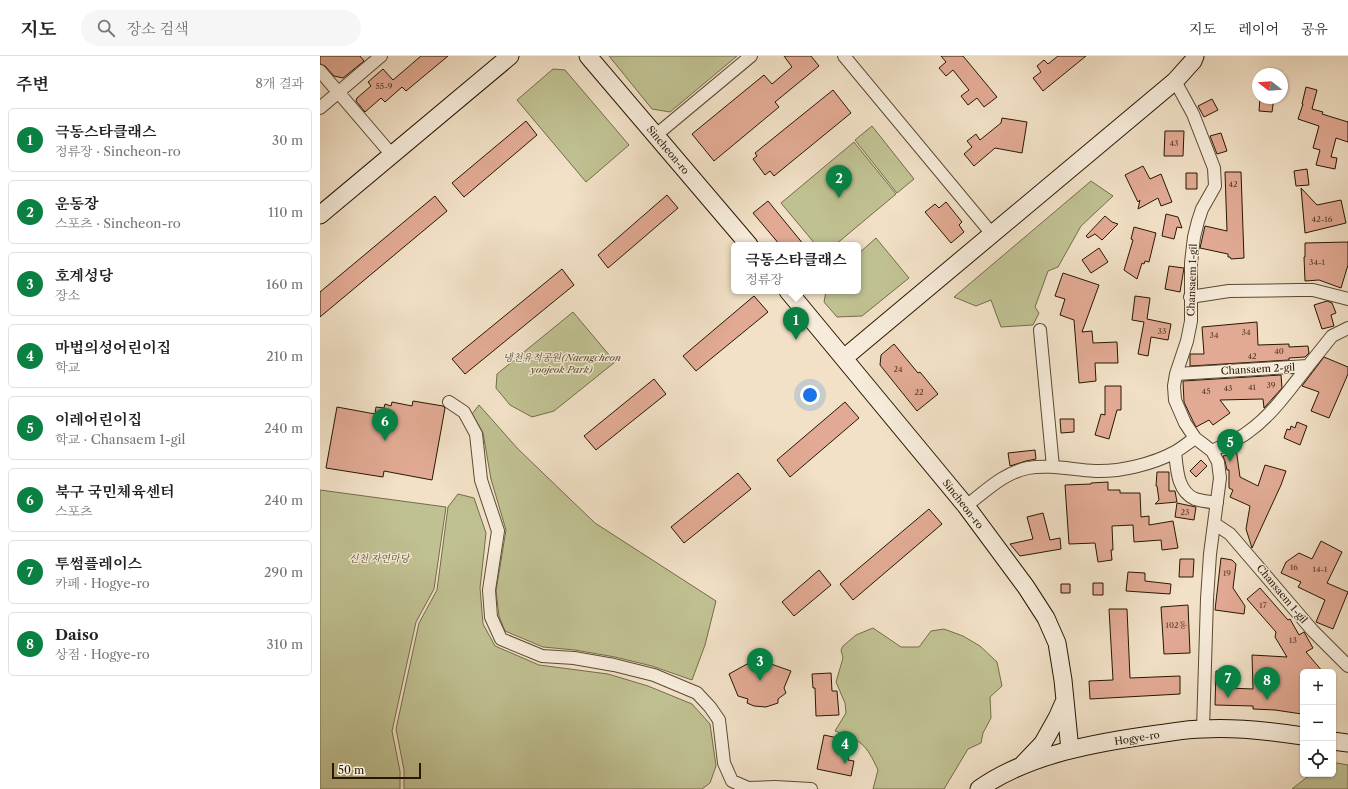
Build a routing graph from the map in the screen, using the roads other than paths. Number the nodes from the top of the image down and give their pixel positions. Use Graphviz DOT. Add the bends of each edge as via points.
graph roads {
  1 [pos="381,56"];
  2 [pos="510,56"];
  3 [pos="588,56"];
  4 [pos="751,56"];
  5 [pos="844,56"];
  6 [pos="1195,56"];
  7 [pos="320,71"];
  8 [pos="1175,81"];
  9 [pos="339,93"];
  10 [pos="320,108"];
  11 [pos="656,135"];
  12 [pos="392,155"];
  13 [pos="320,215"];
  14 [pos="992,234"];
  15 [pos="746,242"];
  16 [pos="791,294"];
  17 [pos="1190,296"];
  18 [pos="1348,300"];
  19 [pos="1348,328"];
  20 [pos="1040,330"];
  21 [pos="844,358"];
  22 [pos="1308,366"];
  23 [pos="1176,374"];
  24 [pos="449,402"];
  25 [pos="1195,438"];
  26 [pos="1212,451"];
  27 [pos="1175,452"];
  28 [pos="1053,467"];
  29 [pos="1217,503"];
  30 [pos="966,506"];
  31 [pos="1215,524"];
  32 [pos="1348,666"];
  33 [pos="1065,700"];
  34 [pos="1203,728"];
  35 [pos="1300,736"];
  36 [pos="1336,741"];
  37 [pos="1348,743"];
  38 [pos="1070,750"];
  39 [pos="1021,766"];
  40 [pos="811,789"];
  41 [pos="979,789"];
  1 -- 9 [label="street"];
  2 -- 12 [label="street"];
  3 -- 11 [label="street, Sincheon-ro"];
  4 -- 11 [label="street"];
  5 -- 14 [label="street"];
  6 -- 8 [label="street"];
  7 -- 9 [label="street"];
  8 -- 14 [label="street"];
  8 -- 17 [label="street, Chansaem 1-gil" via="1193,114 1215,176 1215,186 1202,209 1194,236"];
  9 -- 10 [label="street"];
  9 -- 12 [label="street"];
  11 -- 15 [label="street, Sincheon-ro"];
  12 -- 13 [label="street"];
  14 -- 21 [label="street"];
  16 -- 21 [label="street, Sincheon-ro"];
  17 -- 18 [label="street" via="1229,291 1312,290"];
  17 -- 23 [label="street, Chansaem 1-gil" via="1191,320"];
  19 -- 22 [label="street, Chansaem 2-gil" via="1332,336"];
  20 -- 28 [label="street"];
  21 -- 30 [label="street, Sincheon-ro"];
  22 -- 23 [label="street, Chansaem 2-gil"];
  22 -- 26 [label="street" via="1261,421 1247,433"];
  23 -- 25 [label="street, Chansaem 1-gil" via="1175,400"];
  24 -- 40 [label="street" via="464,412 476,434 481,480 498,531 489,590 491,617 501,639 542,656 574,658 654,675 697,693 719,720 724,763 732,780 748,788"];
  25 -- 26 [label="street, Chansaem 1-gil"];
  25 -- 27 [label="street"];
  26 -- 29 [label="street" via="1218,462 1220,478"];
  27 -- 28 [label="street" via="1151,462 1126,468 1096,471"];
  27 -- 29 [label="street" via="1178,479 1186,493 1195,499"];
  28 -- 30 [label="street" via="1028,468 1002,477"];
  29 -- 31 [label="street"];
  30 -- 33 [label="street, Sincheon-ro" via="1046,618 1057,643"];
  31 -- 32 [label="street, Chansaem 1-gil" via="1230,534 1313,631"];
  31 -- 34 [label="street" via="1206,599"];
  33 -- 38 [label="street, Sincheon-ro"];
  33 -- 39 [label="street" via="1043,743"];
  34 -- 35 [label="street, Hogye-ro" via="1232,728"];
  34 -- 38 [label="street, Hogye-ro" via="1136,737"];
  36 -- 37 [label="street"];
  38 -- 39 [label="street, Hogye-ro"];
  39 -- 41 [label="street, Hogye-ro"];
}
